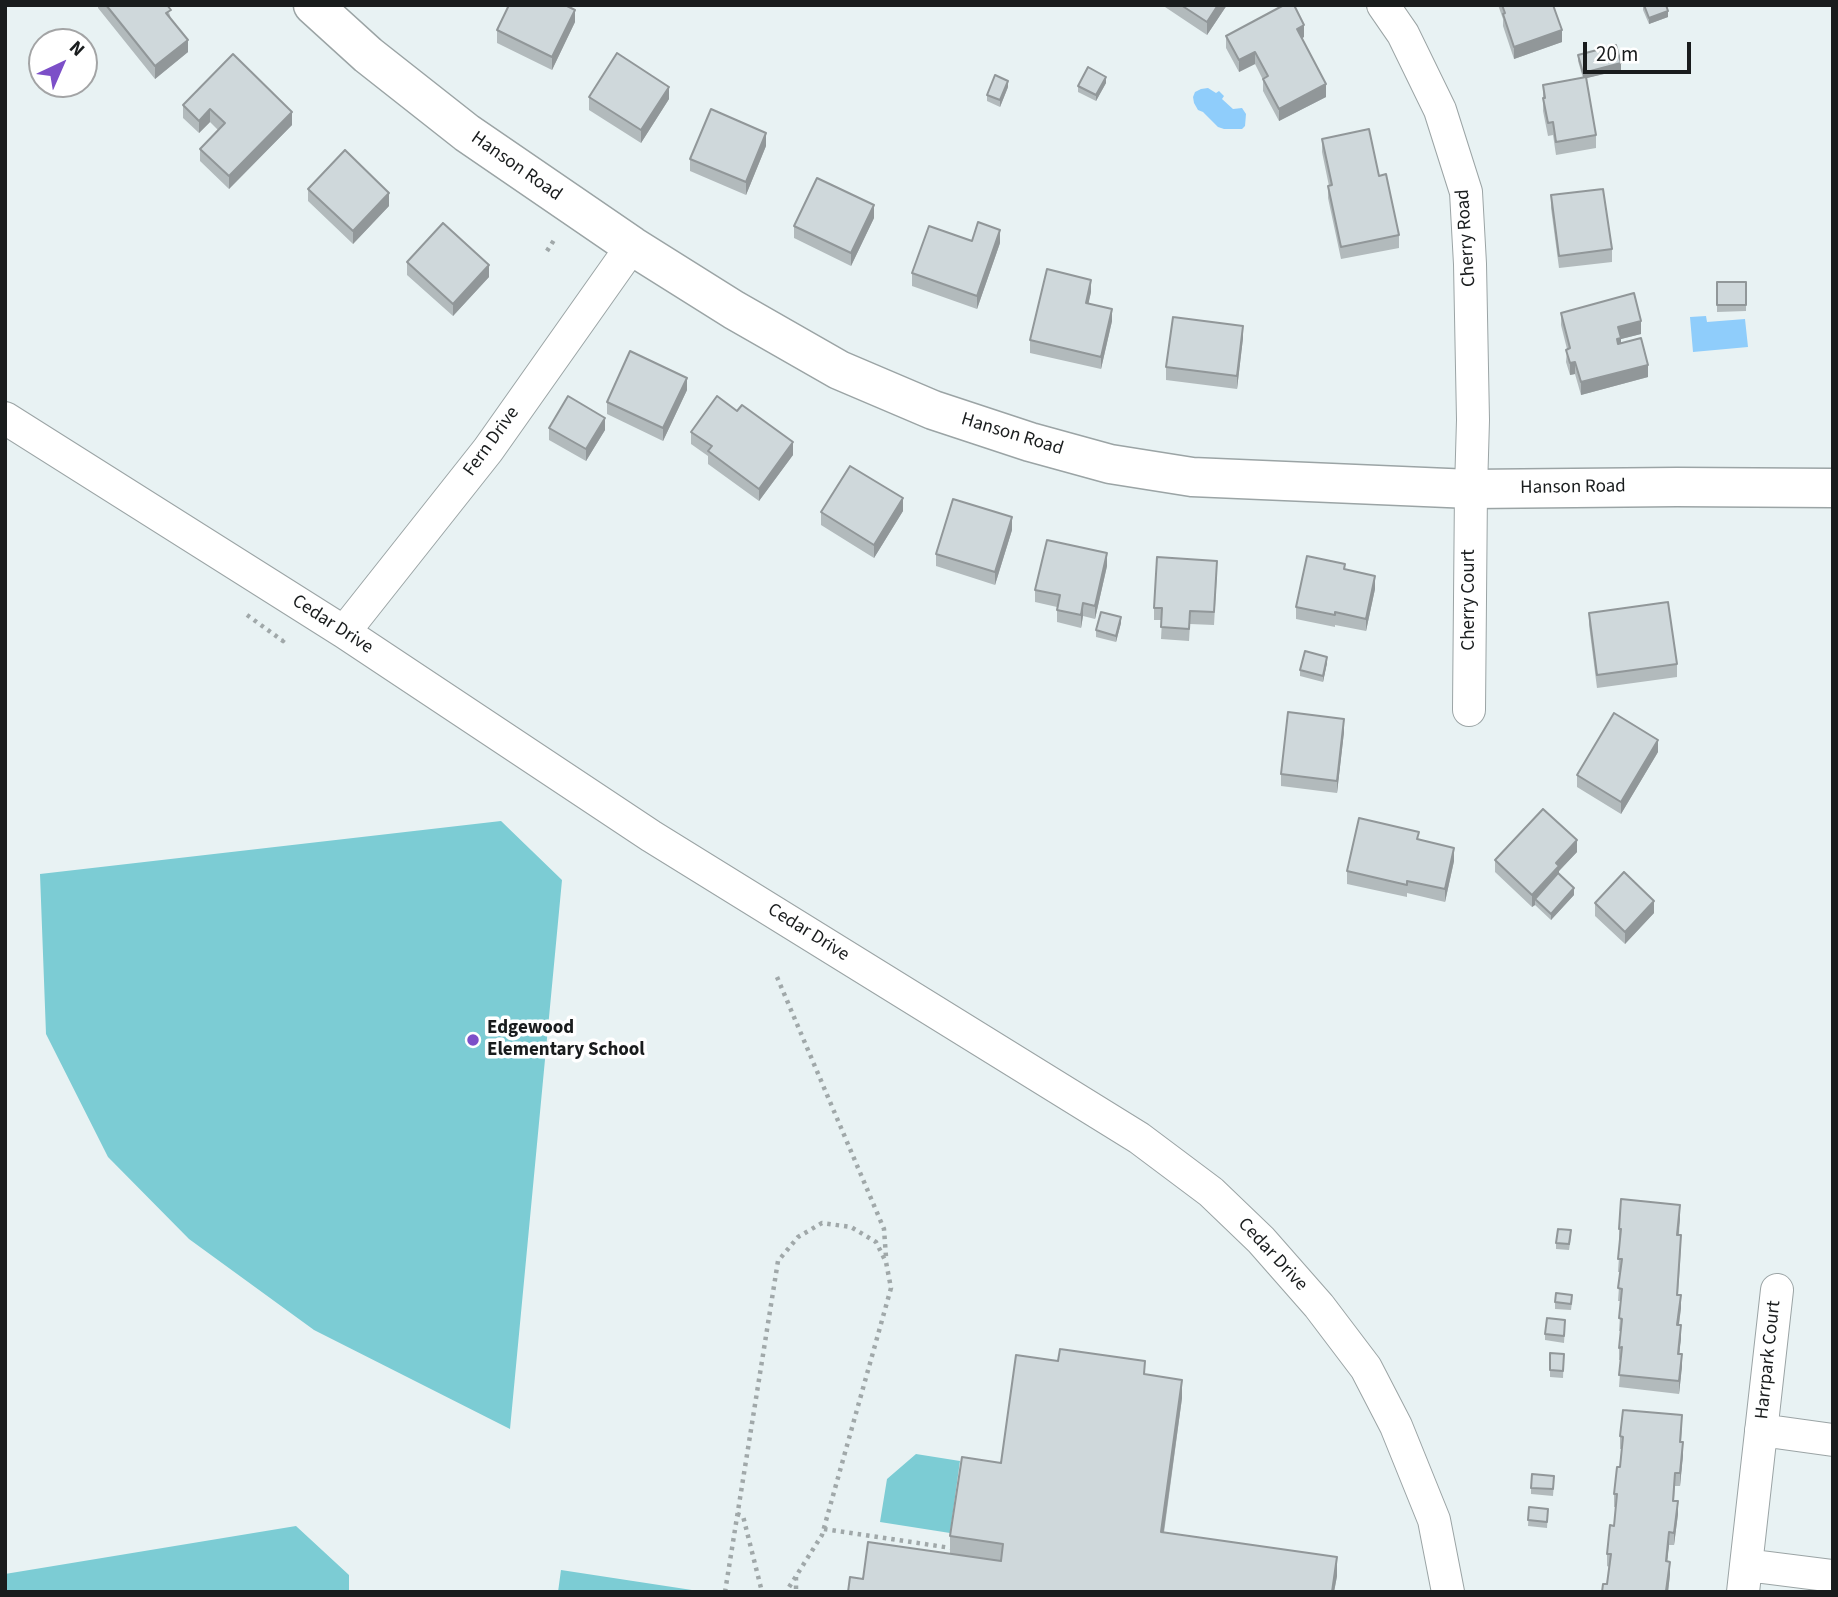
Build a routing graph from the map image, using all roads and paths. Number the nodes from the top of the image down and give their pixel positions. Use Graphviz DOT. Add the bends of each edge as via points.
graph roads {
  1 [pos="313,5"];
  2 [pos="1383,5"];
  3 [pos="632,246"];
  4 [pos="5,418"];
  5 [pos="1833,488"];
  6 [pos="1471,489"];
  7 [pos="344,632"];
  8 [pos="1469,710"];
  9 [pos="778,976"];
  10 [pos="886,1262"];
  11 [pos="1777,1290"];
  12 [pos="1761,1430"];
  13 [pos="1833,1440"];
  14 [pos="737,1514"];
  15 [pos="824,1529"];
  16 [pos="951,1548"];
  17 [pos="796,1576"];
  18 [pos="1833,1576"];
  19 [pos="1744,1578"];
  20 [pos="725,1592"];
  21 [pos="762,1592"];
  22 [pos="786,1592"];
  23 [pos="796,1592"];
  24 [pos="1448,1592"];
  1 -- 3 [label="street, Hanson Road" via="467,133"];
  2 -- 6 [label="street, Cherry Road" via="1403,34 1440,110 1466,192"];
  3 -- 6 [label="street, Hanson Road" via="839,370 933,410 1030,442 1110,464 1192,477"];
  3 -- 7 [label="street, Fern Drive" via="488,450"];
  4 -- 7 [label="street, Cedar Drive"];
  5 -- 6 [label="street, Hanson Road"];
  6 -- 8 [label="street, Cherry Court"];
  7 -- 24 [label="street, Cedar Drive" via="651,836 1139,1139 1211,1192 1261,1240 1366,1368 1396,1426 1434,1520"];
  9 -- 10 [label="path" via="884,1229"];
  10 -- 14 [label="path" via="876,1242 851,1227 822,1223 798,1237 778,1261"];
  10 -- 15 [label="path" via="891,1287"];
  11 -- 12 [label="street, Harrpark Court"];
  12 -- 13 [label="street, Harrpark Court"];
  12 -- 19 [label="street, Harrpark Court"];
  14 -- 20 [label="path"];
  14 -- 21 [label="path" via="743,1516"];
  15 -- 16 [label="path"];
  15 -- 17 [label="path"];
  17 -- 22 [label="path"];
  17 -- 23 [label="path"];
  18 -- 19 [label="street, Harrpark Court"];
}
